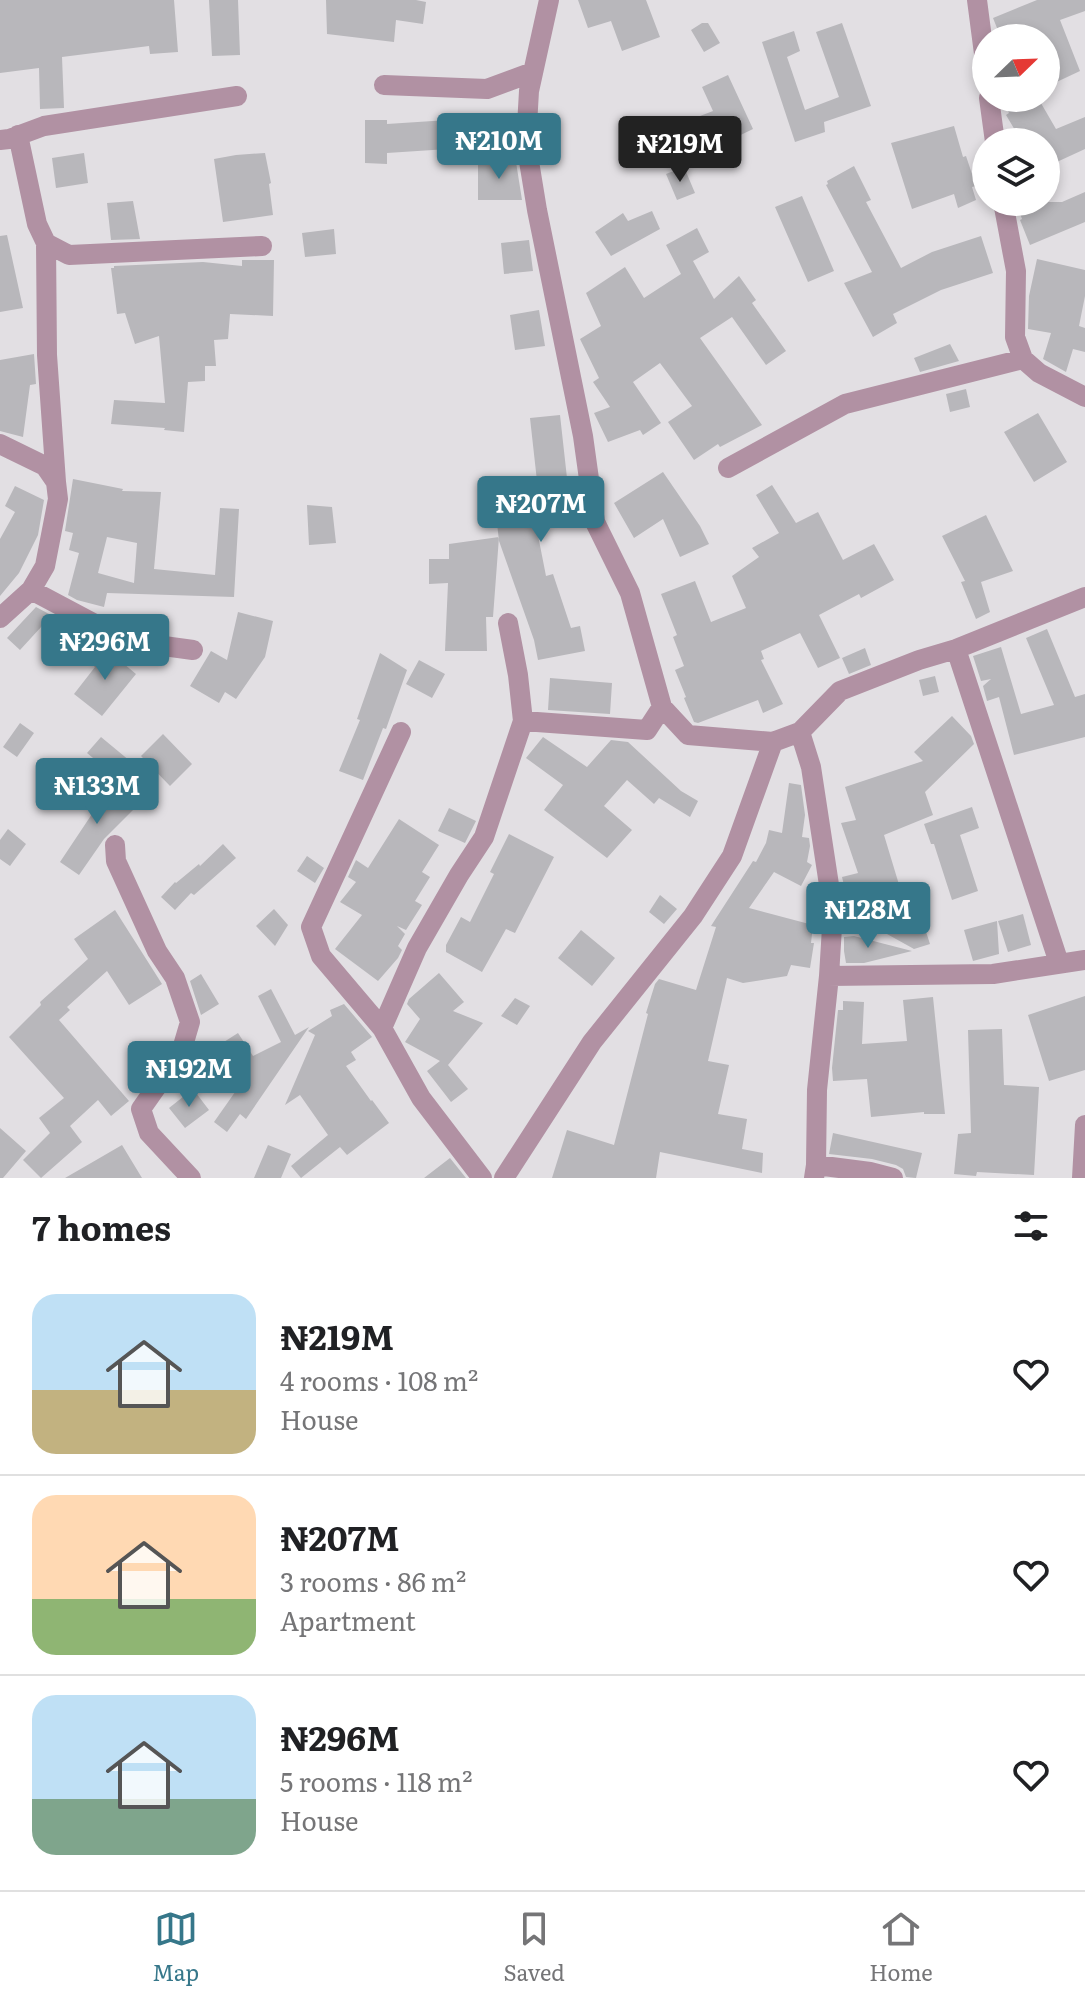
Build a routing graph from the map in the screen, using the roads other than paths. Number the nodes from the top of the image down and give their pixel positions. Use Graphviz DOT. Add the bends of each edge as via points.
graph roads {
  1 [pos="549,0"];
  2 [pos="977,0"];
  3 [pos="980,24"];
  4 [pos="533,72"];
  5 [pos="384,85"];
  6 [pos="237,96"];
  7 [pos="9,138"];
  8 [pos="1006,216"];
  9 [pos="46,243"];
  10 [pos="262,246"];
  11 [pos="1023,359"];
  12 [pos="1085,397"];
  13 [pos="0,444"];
  14 [pos="728,468"];
  15 [pos="56,482"];
  16 [pos="31,590"];
  17 [pos="1085,597"];
  18 [pos="0,618"];
  19 [pos="508,623"];
  20 [pos="956,649"];
  21 [pos="193,650"];
  22 [pos="662,707"];
  23 [pos="523,721"];
  24 [pos="401,732"];
  25 [pos="800,732"];
  26 [pos="773,742"];
  27 [pos="115,845"];
  28 [pos="1085,960"];
  29 [pos="1059,963"];
  30 [pos="829,976"];
  31 [pos="382,1028"];
  32 [pos="1085,1125"];
  33 [pos="815,1172"];
  34 [pos="191,1178"];
  35 [pos="482,1178"];
  36 [pos="504,1178"];
  37 [pos="893,1178"];
  38 [pos="1082,1178"];
  1 -- 4 [label="street"];
  2 -- 3 [label="street"];
  4 -- 5 [label="street" via="487,89"];
  4 -- 22 [label="street" via="526,143 595,522 630,593"];
  6 -- 7 [label="street" via="44,126"];
  7 -- 9 [label="street"];
  8 -- 11 [label="street" via="1016,271 1015,337"];
  9 -- 10 [label="street" via="69,255"];
  9 -- 15 [label="street"];
  11 -- 12 [label="street"];
  11 -- 14 [label="street" via="845,404"];
  13 -- 15 [label="street" via="45,466"];
  15 -- 16 [label="street" via="58,499 45,566"];
  16 -- 18 [label="street"];
  16 -- 21 [label="street" via="127,641"];
  17 -- 20 [label="street"];
  19 -- 23 [label="street"];
  20 -- 25 [label="street" via="840,691"];
  20 -- 29 [label="street"];
  22 -- 23 [label="street" via="647,730"];
  22 -- 26 [label="street" via="688,735"];
  23 -- 31 [label="street" via="484,837 417,948"];
  24 -- 31 [label="street" via="311,927 321,956"];
  25 -- 26 [label="street"];
  25 -- 30 [label="street" via="811,767 833,911"];
  26 -- 36 [label="street" via="732,856 693,916 592,1042"];
  27 -- 34 [label="street" via="116,861 175,978 190,1022 180,1056 141,1109 149,1133"];
  28 -- 29 [label="street"];
  29 -- 30 [label="street" via="993,974"];
  30 -- 33 [label="street"];
  31 -- 35 [label="street" via="421,1098"];
  32 -- 38 [label="street"];
  33 -- 37 [label="street" via="870,1172"];
}
